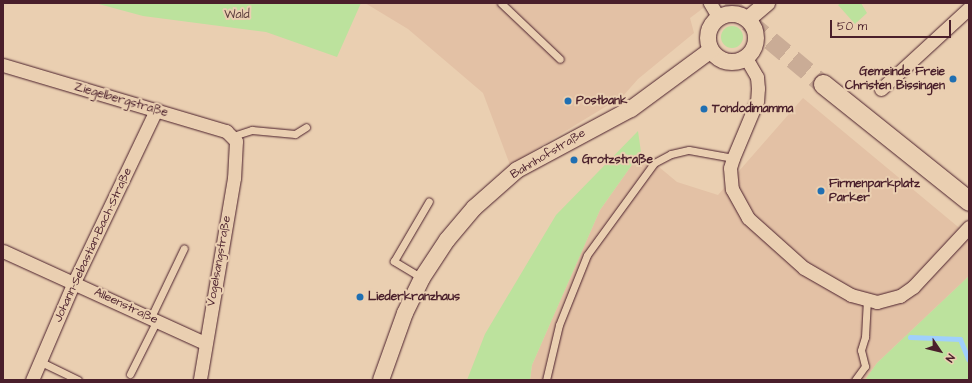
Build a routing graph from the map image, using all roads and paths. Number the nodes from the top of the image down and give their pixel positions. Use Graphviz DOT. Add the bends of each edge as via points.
graph roads {
  1 [pos="501,3"];
  2 [pos="710,3"];
  3 [pos="767,3"];
  4 [pos="969,8"];
  5 [pos="719,18"];
  6 [pos="748,20"];
  7 [pos="711,50"];
  8 [pos="746,58"];
  9 [pos="560,59"];
  10 [pos="3,65"];
  11 [pos="823,84"];
  12 [pos="881,89"];
  13 [pos="156,110"];
  14 [pos="306,128"];
  15 [pos="234,139"];
  16 [pos="732,158"];
  17 [pos="429,201"];
  18 [pos="969,201"];
  19 [pos="969,227"];
  20 [pos="184,248"];
  21 [pos="3,251"];
  22 [pos="422,278"];
  23 [pos="74,282"];
  24 [pos="867,300"];
  25 [pos="154,318"];
  26 [pos="205,343"];
  27 [pos="41,362"];
  28 [pos="130,374"];
  29 [pos="32,380"];
  30 [pos="78,380"];
  31 [pos="200,380"];
  32 [pos="381,380"];
  33 [pos="546,380"];
  34 [pos="855,380"];
  1 -- 9 [label="lane"];
  2 -- 5 [label="street"];
  3 -- 6 [label="street"];
  4 -- 12 [label="street"];
  5 -- 6 [label="street" via="734,14"];
  5 -- 7 [label="street" via="708,36"];
  6 -- 8 [label="street" via="753,25 756,39 755,47"];
  7 -- 8 [label="street" via="724,61 739,61"];
  7 -- 22 [label="street, Bahnhofstraße" via="631,109 517,170 460,223"];
  8 -- 16 [label="street" via="757,77 757,101"];
  10 -- 13 [label="street, Ziegelbergstraße"];
  11 -- 18 [label="main road"];
  13 -- 15 [label="street, Ziegelbergstraße" via="226,131"];
  13 -- 23 [label="street, Johann-Sebastian-Bach-Straße"];
  14 -- 15 [label="lane" via="295,134 252,130"];
  15 -- 26 [label="street, Vogelsangstraße" via="234,178"];
  16 -- 24 [label="street" via="732,189 748,218 804,268"];
  16 -- 33 [label="lane" via="689,150 671,154 654,163 586,255 559,325"];
  17 -- 22 [label="lane" via="394,261"];
  19 -- 24 [label="street" via="912,287 900,296 877,302"];
  20 -- 25 [label="lane"];
  21 -- 23 [label="street, Alleenstraße"];
  22 -- 32 [label="street, Bahnhofstraße" via="405,313"];
  23 -- 25 [label="street, Alleenstraße"];
  23 -- 27 [label="street, Johann-Sebastian-Bach-Straße"];
  24 -- 34 [label="lane" via="865,337 861,350 865,366"];
  25 -- 26 [label="street, Alleenstraße"];
  25 -- 28 [label="lane"];
  26 -- 31 [label="street, Vogelsangstraße"];
  27 -- 29 [label="street, Johann-Sebastian-Bach-Straße"];
  27 -- 30 [label="lane"];
}
